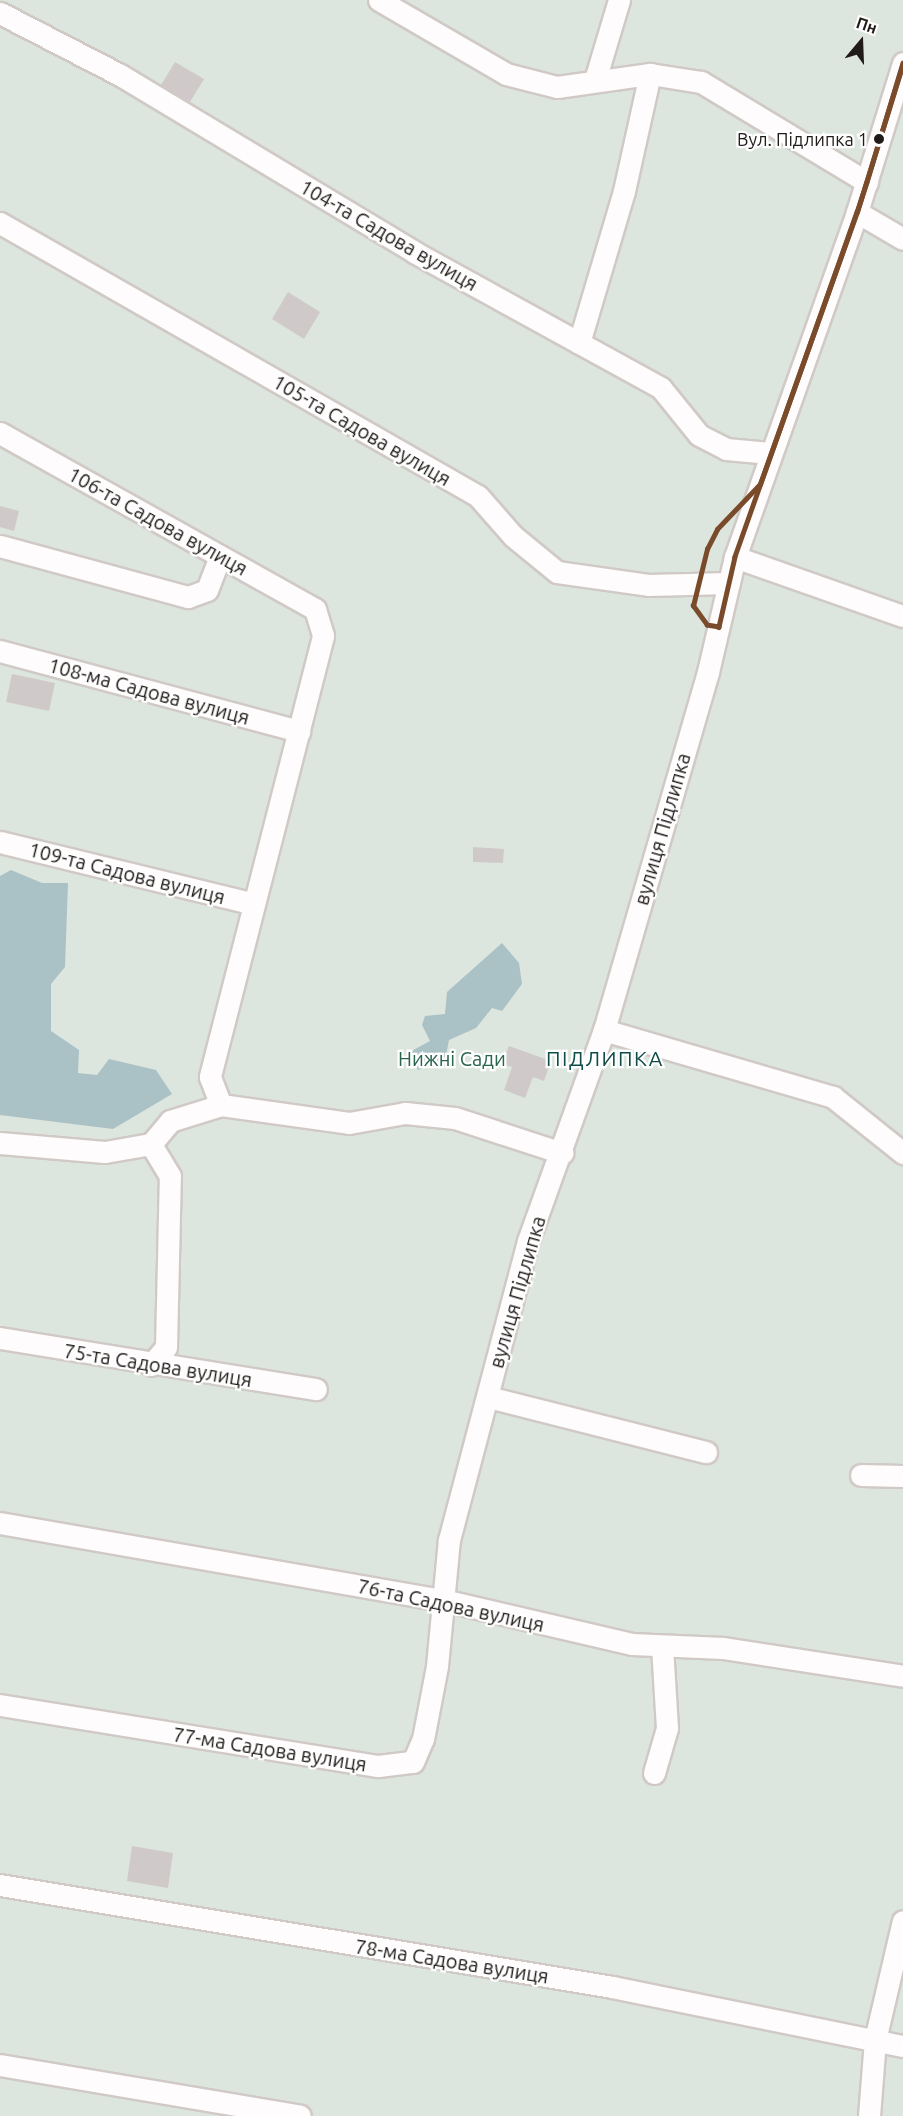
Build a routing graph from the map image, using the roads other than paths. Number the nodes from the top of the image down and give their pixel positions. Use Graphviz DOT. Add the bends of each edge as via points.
graph roads {
  1 [pos="379,0"];
  2 [pos="619,0"];
  3 [pos="0,13"];
  4 [pos="903,63"];
  5 [pos="650,74"];
  6 [pos="595,80"];
  7 [pos="867,182"];
  8 [pos="857,212"];
  9 [pos="0,223"];
  10 [pos="903,239"];
  11 [pos="579,343"];
  12 [pos="0,433"];
  13 [pos="770,453"];
  14 [pos="0,546"];
  15 [pos="220,556"];
  16 [pos="735,557"];
  17 [pos="729,583"];
  18 [pos="903,616"];
  19 [pos="0,651"];
  20 [pos="299,731"];
  21 [pos="0,842"];
  22 [pos="254,904"];
  23 [pos="604,1029"];
  24 [pos="221,1105"];
  25 [pos="0,1143"];
  26 [pos="152,1144"];
  27 [pos="562,1153"];
  28 [pos="903,1153"];
  29 [pos="0,1338"];
  30 [pos="151,1365"];
  31 [pos="316,1389"];
  32 [pos="488,1397"];
  33 [pos="706,1452"];
  34 [pos="861,1475"];
  35 [pos="903,1476"];
  36 [pos="0,1523"];
  37 [pos="443,1600"];
  38 [pos="662,1646"];
  39 [pos="903,1676"];
  40 [pos="0,1705"];
  41 [pos="654,1773"];
  42 [pos="0,1885"];
  43 [pos="903,1921"];
  44 [pos="875,2040"];
  45 [pos="903,2046"];
  46 [pos="0,2065"];
  47 [pos="300,2116"];
  48 [pos="869,2116"];
  1 -- 6 [label="street" via="506,74 557,87"];
  2 -- 6 [label="street"];
  3 -- 11 [label="street, 104-та Садова вулиця" via="120,75"];
  4 -- 7 [label="street, вулиця Підлипка"];
  5 -- 6 [label="street"];
  5 -- 7 [label="street" via="701,82"];
  5 -- 11 [label="street" via="624,190"];
  7 -- 8 [label="street, вулиця Підлипка"];
  8 -- 10 [label="street"];
  8 -- 13 [label="street, вулиця Підлипка"];
  9 -- 17 [label="street, 105-та Садова вулиця" via="478,496 513,536 557,572 648,585"];
  11 -- 13 [label="street, 104-та Садова вулиця" via="661,388 699,435 726,449"];
  12 -- 15 [label="street, 106-та Садова вулиця"];
  13 -- 16 [label="street, вулиця Підлипка"];
  14 -- 15 [label="street" via="188,597 207,590"];
  15 -- 20 [label="street, 106-та Садова вулиця" via="315,609 323,636"];
  16 -- 17 [label="street, вулиця Підлипка"];
  16 -- 18 [label="street"];
  17 -- 23 [label="street, вулиця Підлипка"];
  19 -- 20 [label="street, 108-ма Садова вулиця"];
  20 -- 22 [label="street"];
  21 -- 22 [label="street, 109-та Садова вулиця"];
  22 -- 24 [label="street" via="210,1077"];
  23 -- 27 [label="street, вулиця Підлипка"];
  23 -- 28 [label="street" via="834,1097"];
  24 -- 26 [label="street" via="170,1121"];
  24 -- 27 [label="street" via="349,1123 405,1113 455,1118"];
  25 -- 26 [label="street" via="105,1152"];
  26 -- 30 [label="street" via="170,1176 166,1347"];
  27 -- 32 [label="street, вулиця Підлипка" via="528,1241"];
  29 -- 30 [label="street, 75-та Садова вулиця"];
  30 -- 31 [label="street, 75-та Садова вулиця"];
  32 -- 33 [label="street"];
  32 -- 37 [label="street, вулиця Підлипка" via="449,1540"];
  34 -- 35 [label="street"];
  36 -- 37 [label="street, 76-та Садова вулиця"];
  37 -- 38 [label="street, 76-та Садова вулиця" via="632,1644"];
  37 -- 40 [label="street, 77-ма Садова вулиця" via="437,1666 423,1739 413,1762 378,1766"];
  38 -- 39 [label="street, 76-та Садова вулиця" via="723,1648"];
  38 -- 41 [label="street" via="667,1728"];
  42 -- 44 [label="street, 78-ма Садова вулиця" via="612,1988"];
  43 -- 44 [label="street"];
  44 -- 45 [label="street, 78-ма Садова вулиця"];
  44 -- 48 [label="street"];
  46 -- 47 [label="street"];
}
